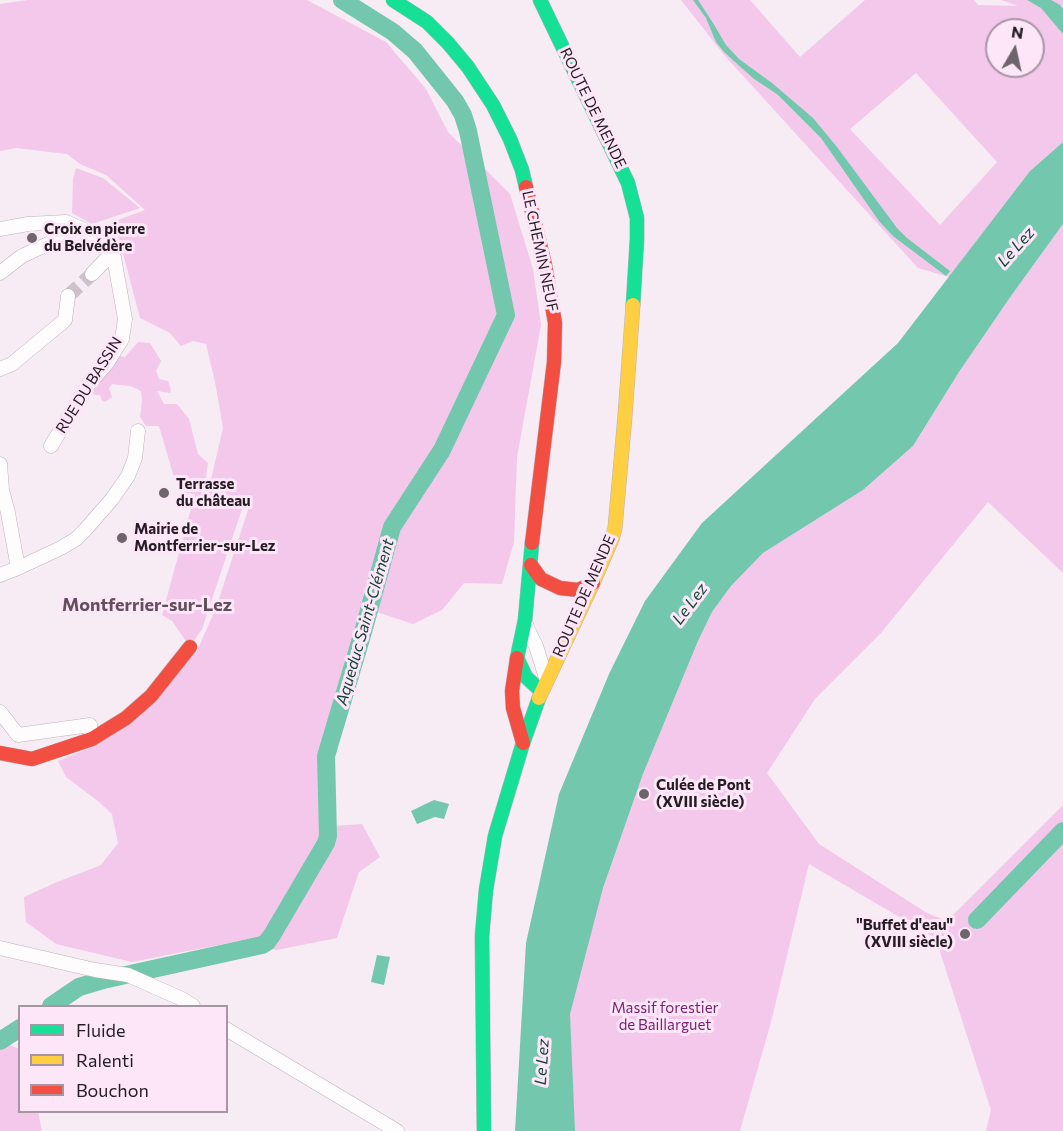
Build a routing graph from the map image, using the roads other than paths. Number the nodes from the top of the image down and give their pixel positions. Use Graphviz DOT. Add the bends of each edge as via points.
graph roads {
  1 [pos="393,0"];
  2 [pos="540,0"];
  3 [pos="70,224"];
  4 [pos="0,229"];
  5 [pos="112,252"];
  6 [pos="0,273"];
  7 [pos="92,274"];
  8 [pos="68,296"];
  9 [pos="0,369"];
  10 [pos="138,431"];
  11 [pos="51,446"];
  12 [pos="0,464"];
  13 [pos="531,566"];
  14 [pos="18,568"];
  15 [pos="0,575"];
  16 [pos="592,583"];
  17 [pos="525,620"];
  18 [pos="190,647"];
  19 [pos="517,658"];
  20 [pos="544,684"];
  21 [pos="0,712"];
  22 [pos="92,740"];
  23 [pos="523,743"];
  24 [pos="0,753"];
  25 [pos="0,948"];
  26 [pos="191,1005"];
  27 [pos="228,1030"];
  28 [pos="397,1131"];
  29 [pos="484,1131"];
  1 -- 13 [label="street, LE CHEMIN NEUF" via="438,33 482,87 516,153 531,204 555,323"];
  2 -- 16 [label="street, ROUTE DE MENDE" via="622,168 638,227 617,511 612,539"];
  3 -- 4 [label="street" via="47,222"];
  3 -- 5 [label="street" via="91,233"];
  3 -- 6 [label="street" via="63,237 22,256"];
  5 -- 7 [label="street"];
  5 -- 11 [label="street, RUE DU BASSIN" via="125,319 122,339"];
  8 -- 9 [label="street" via="65,320 12,364"];
  10 -- 14 [label="street" via="128,476 85,530 61,548"];
  12 -- 14 [label="street"];
  13 -- 16 [label="street" via="541,579 560,588 578,590"];
  13 -- 17 [label="street, LE CHEMIN NEUF"];
  14 -- 15 [label="street"];
  16 -- 20 [label="street, ROUTE DE MENDE"];
  17 -- 19 [label="street, LE CHEMIN NEUF"];
  17 -- 20 [label="street, LE CHEMIN NEUF" via="539,654"];
  18 -- 22 [label="street" via="151,696"];
  19 -- 20 [label="street" via="526,677"];
  19 -- 23 [label="street, LE CHEMIN NEUF" via="513,708"];
  20 -- 23 [label="street, ROUTE DE MENDE"];
  21 -- 22 [label="street" via="18,735 90,725"];
  22 -- 24 [label="street" via="32,759"];
  23 -- 29 [label="street, ROUTE DE MENDE" via="495,836 485,902"];
  25 -- 26 [label="street" via="128,975"];
  27 -- 28 [label="street"];
}
